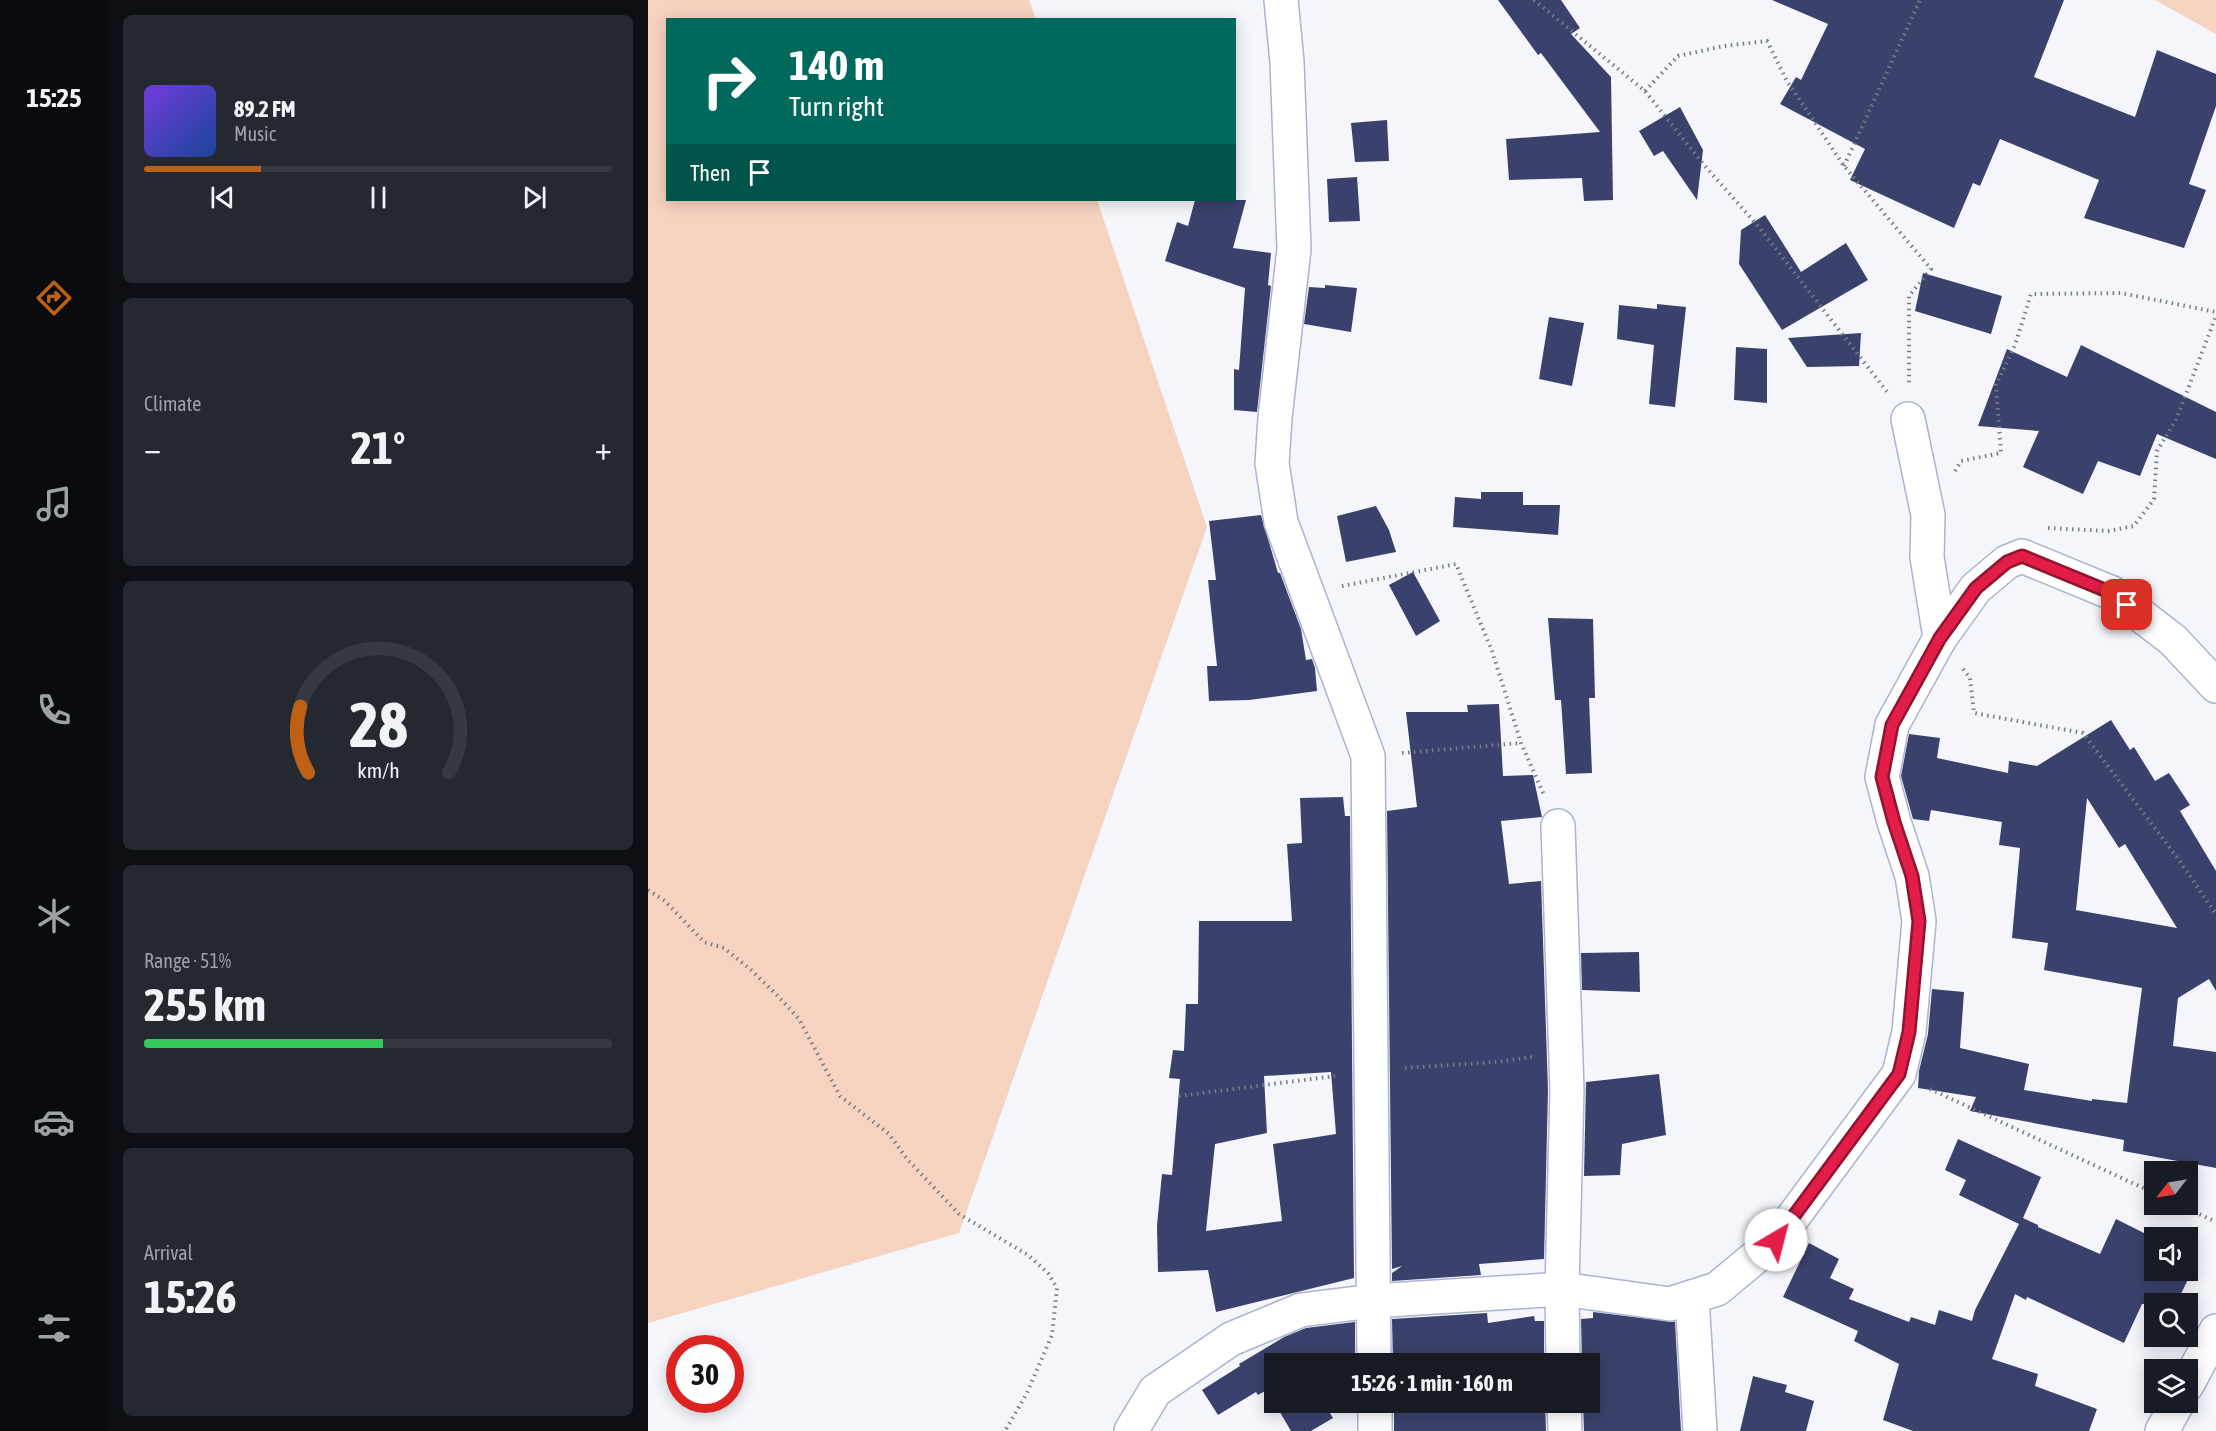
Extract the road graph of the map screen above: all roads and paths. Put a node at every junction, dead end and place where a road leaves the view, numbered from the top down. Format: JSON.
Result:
{"nodes":[{"id":1,"x":1281,"y":0,"type":"edge"},
{"id":2,"x":1534,"y":0,"type":"edge"},
{"id":3,"x":1920,"y":0,"type":"edge"},
{"id":4,"x":1645,"y":91,"type":"junction"},
{"id":5,"x":1844,"y":166,"type":"junction"},
{"id":6,"x":2216,"y":314,"type":"edge"},
{"id":7,"x":1908,"y":419,"type":"junction"},
{"id":8,"x":2001,"y":453,"type":"dead end"},
{"id":9,"x":2022,"y":556,"type":"junction"},
{"id":10,"x":1318,"y":619,"type":"junction"},
{"id":11,"x":1940,"y":638,"type":"junction"},
{"id":12,"x":2216,"y":686,"type":"edge"},
{"id":13,"x":1521,"y":742,"type":"junction"},
{"id":14,"x":1368,"y":756,"type":"junction"},
{"id":15,"x":1558,"y":826,"type":"joint"},
{"id":16,"x":648,"y":890,"type":"edge"},
{"id":17,"x":2216,"y":914,"type":"edge"},
{"id":18,"x":1899,"y":1074,"type":"junction"},
{"id":19,"x":2144,"y":1188,"type":"edge"},
{"id":20,"x":2198,"y":1213,"type":"edge"},
{"id":21,"x":2216,"y":1222,"type":"edge"},
{"id":22,"x":1562,"y":1289,"type":"junction"},
{"id":23,"x":1692,"y":1297,"type":"junction"},
{"id":24,"x":1373,"y":1301,"type":"junction"},
{"id":25,"x":2216,"y":1331,"type":"edge"},
{"id":26,"x":1374,"y":1353,"type":"edge"},
{"id":27,"x":1563,"y":1353,"type":"edge"},
{"id":28,"x":2198,"y":1365,"type":"edge"},
{"id":29,"x":1375,"y":1413,"type":"edge"},
{"id":30,"x":1564,"y":1413,"type":"edge"},
{"id":31,"x":2172,"y":1413,"type":"edge"},
{"id":32,"x":1005,"y":1431,"type":"edge"},
{"id":33,"x":1131,"y":1431,"type":"edge"},
{"id":34,"x":1375,"y":1431,"type":"edge"},
{"id":35,"x":1565,"y":1431,"type":"edge"},
{"id":36,"x":1700,"y":1431,"type":"edge"},
{"id":37,"x":2162,"y":1431,"type":"edge"}],
"edges":[{"from":1,"to":10,"type":"street"},
{"from":2,"to":4,"type":"path"},
{"from":3,"to":5,"type":"path"},
{"from":4,"to":5,"type":"path"},
{"from":4,"to":7,"type":"path"},
{"from":5,"to":7,"type":"path"},
{"from":6,"to":8,"type":"path"},
{"from":6,"to":9,"type":"path"},
{"from":7,"to":11,"type":"street"},
{"from":9,"to":11,"type":"street"},
{"from":9,"to":12,"type":"street"},
{"from":10,"to":13,"type":"path"},
{"from":10,"to":14,"type":"street"},
{"from":11,"to":17,"type":"path"},
{"from":11,"to":18,"type":"street"},
{"from":13,"to":14,"type":"path"},
{"from":13,"to":15,"type":"path"},
{"from":14,"to":24,"type":"street"},
{"from":15,"to":22,"type":"street"},
{"from":16,"to":32,"type":"path"},
{"from":18,"to":19,"type":"path"},
{"from":18,"to":23,"type":"street"},
{"from":20,"to":21,"type":"path"},
{"from":22,"to":23,"type":"street"},
{"from":22,"to":24,"type":"street"},
{"from":22,"to":27,"type":"street"},
{"from":23,"to":36,"type":"street"},
{"from":24,"to":26,"type":"street"},
{"from":24,"to":33,"type":"street"},
{"from":25,"to":28,"type":"street"},
{"from":29,"to":34,"type":"street"},
{"from":30,"to":35,"type":"street"},
{"from":31,"to":37,"type":"street"}]}
